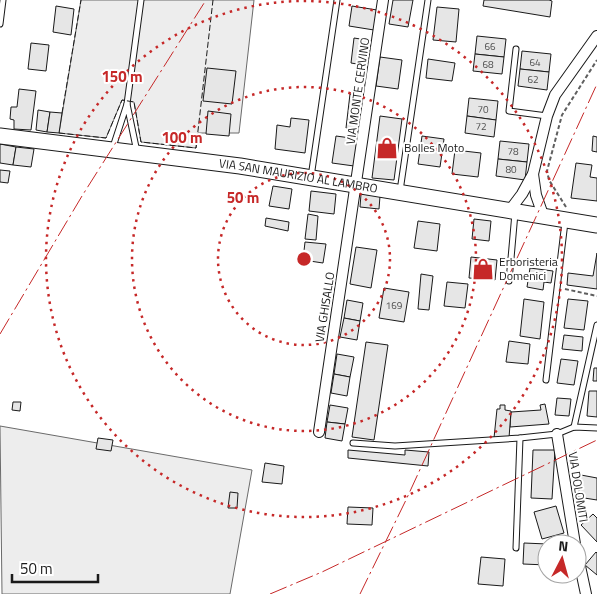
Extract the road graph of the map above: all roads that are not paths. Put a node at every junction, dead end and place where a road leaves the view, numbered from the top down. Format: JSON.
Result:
{"nodes":[{"id":1,"x":3,"y":0,"type":"edge"},
{"id":2,"x":141,"y":0,"type":"edge"},
{"id":3,"x":337,"y":0,"type":"edge"},
{"id":4,"x":383,"y":0,"type":"edge"},
{"id":5,"x":428,"y":0,"type":"edge"},
{"id":6,"x":0,"y":24,"type":"edge"},
{"id":7,"x":597,"y":36,"type":"edge"},
{"id":8,"x":516,"y":49,"type":"dead end"},
{"id":9,"x":127,"y":104,"type":"junction"},
{"id":10,"x":547,"y":116,"type":"junction"},
{"id":11,"x":0,"y":136,"type":"edge"},
{"id":12,"x":112,"y":150,"type":"junction"},
{"id":13,"x":137,"y":153,"type":"junction"},
{"id":14,"x":533,"y":174,"type":"junction"},
{"id":15,"x":311,"y":178,"type":"junction"},
{"id":16,"x":357,"y":185,"type":"junction"},
{"id":17,"x":400,"y":192,"type":"junction"},
{"id":18,"x":513,"y":210,"type":"junction"},
{"id":19,"x":544,"y":215,"type":"junction"},
{"id":20,"x":569,"y":220,"type":"junction"},
{"id":21,"x":597,"y":225,"type":"edge"},
{"id":22,"x":509,"y":281,"type":"dead end"},
{"id":23,"x":597,"y":326,"type":"edge"},
{"id":24,"x":546,"y":380,"type":"dead end"},
{"id":25,"x":574,"y":427,"type":"junction"},
{"id":26,"x":597,"y":428,"type":"edge"},
{"id":27,"x":319,"y":432,"type":"dead end"},
{"id":28,"x":557,"y":434,"type":"junction"},
{"id":29,"x":520,"y":438,"type":"junction"},
{"id":30,"x":352,"y":444,"type":"dead end"},
{"id":31,"x":573,"y":534,"type":"edge"},
{"id":32,"x":516,"y":548,"type":"dead end"}],
"edges":[{"from":1,"to":6,"type":"lane"},
{"from":2,"to":9,"type":"lane"},
{"from":3,"to":15,"type":"lane"},
{"from":4,"to":16,"type":"street","name":"VIA MONTE CERVINO"},
{"from":5,"to":17,"type":"lane"},
{"from":7,"to":10,"type":"street"},
{"from":8,"to":10,"type":"lane"},
{"from":9,"to":12,"type":"lane"},
{"from":9,"to":13,"type":"lane"},
{"from":10,"to":14,"type":"street"},
{"from":11,"to":12,"type":"main road","name":"VIA SAN MAURIZIO AL LAMBRO"},
{"from":12,"to":13,"type":"main road","name":"VIA SAN MAURIZIO AL LAMBRO"},
{"from":13,"to":15,"type":"main road","name":"VIA SAN MAURIZIO AL LAMBRO"},
{"from":14,"to":18,"type":"street"},
{"from":14,"to":19,"type":"street"},
{"from":15,"to":16,"type":"main road","name":"VIA SAN MAURIZIO AL LAMBRO"},
{"from":16,"to":17,"type":"main road","name":"VIA SAN MAURIZIO AL LAMBRO"},
{"from":16,"to":27,"type":"street","name":"VIA GHISALLO"},
{"from":17,"to":18,"type":"main road","name":"VIA SAN MAURIZIO AL LAMBRO"},
{"from":18,"to":19,"type":"main road","name":"VIA SAN MAURIZIO AL LAMBRO"},
{"from":18,"to":22,"type":"lane"},
{"from":19,"to":20,"type":"main road","name":"VIA SAN MAURIZIO AL LAMBRO"},
{"from":20,"to":21,"type":"main road","name":"VIA SAN MAURIZIO AL LAMBRO"},
{"from":20,"to":24,"type":"lane"},
{"from":23,"to":25,"type":"lane"},
{"from":25,"to":26,"type":"lane"},
{"from":25,"to":28,"type":"lane"},
{"from":28,"to":29,"type":"lane"},
{"from":28,"to":31,"type":"street","name":"VIA DOLOMITI"},
{"from":29,"to":30,"type":"lane"},
{"from":29,"to":32,"type":"lane"}]}
